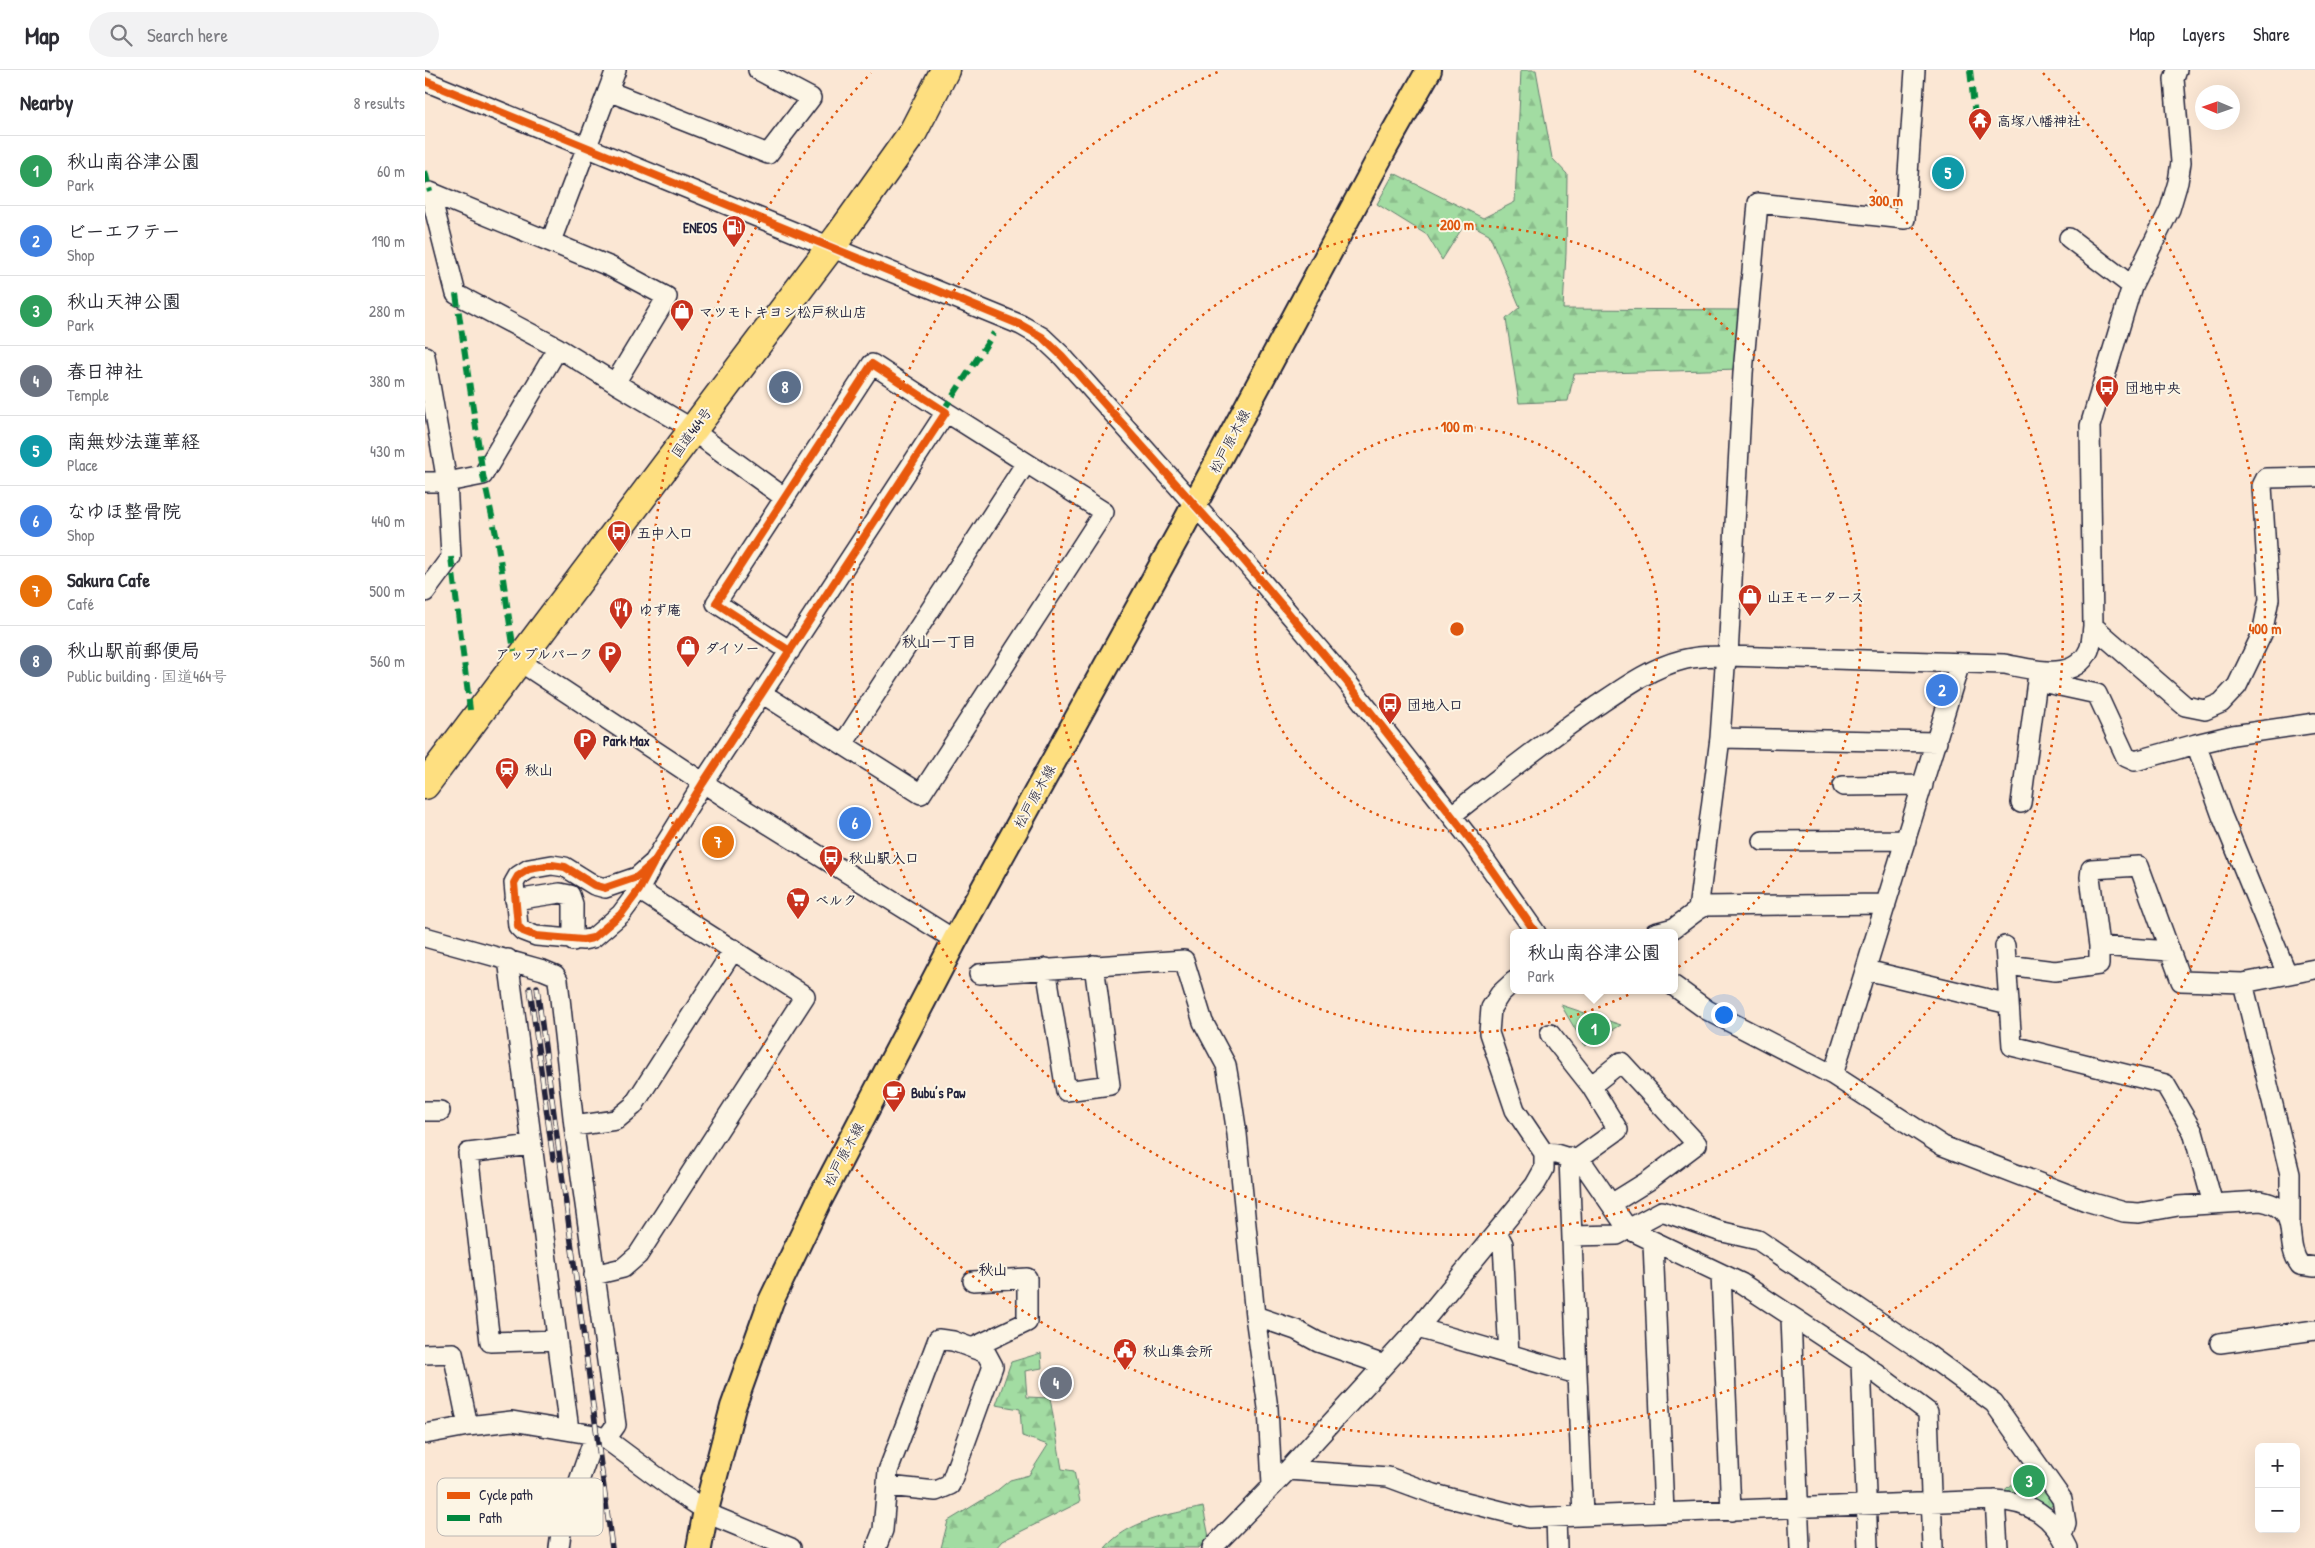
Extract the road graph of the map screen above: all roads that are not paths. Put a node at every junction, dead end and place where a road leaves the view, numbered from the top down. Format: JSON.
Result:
{"nodes":[{"id":1,"x":616,"y":70,"type":"edge"},
{"id":2,"x":758,"y":70,"type":"edge"},
{"id":3,"x":945,"y":70,"type":"edge"},
{"id":4,"x":1429,"y":70,"type":"edge"},
{"id":5,"x":1915,"y":70,"type":"edge"},
{"id":6,"x":2177,"y":70,"type":"edge"},
{"id":7,"x":425,"y":81,"type":"edge"},
{"id":8,"x":608,"y":91,"type":"junction"},
{"id":9,"x":587,"y":147,"type":"junction"},
{"id":10,"x":2069,"y":238,"type":"dead end"},
{"id":11,"x":551,"y":241,"type":"junction"},
{"id":12,"x":831,"y":247,"type":"junction"},
{"id":13,"x":2132,"y":286,"type":"junction"},
{"id":14,"x":558,"y":348,"type":"junction"},
{"id":15,"x":425,"y":356,"type":"edge"},
{"id":16,"x":615,"y":383,"type":"junction"},
{"id":17,"x":946,"y":412,"type":"junction"},
{"id":18,"x":692,"y":430,"type":"junction"},
{"id":19,"x":1026,"y":463,"type":"junction"},
{"id":20,"x":2315,"y":477,"type":"edge"},
{"id":21,"x":425,"y":482,"type":"edge"},
{"id":22,"x":447,"y":482,"type":"junction"},
{"id":23,"x":785,"y":498,"type":"junction"},
{"id":24,"x":1195,"y":505,"type":"junction"},
{"id":25,"x":425,"y":592,"type":"edge"},
{"id":26,"x":2093,"y":626,"type":"junction"},
{"id":27,"x":790,"y":651,"type":"junction"},
{"id":28,"x":1728,"y":656,"type":"junction"},
{"id":29,"x":519,"y":660,"type":"junction"},
{"id":30,"x":1960,"y":663,"type":"junction"},
{"id":31,"x":2038,"y":676,"type":"junction"},
{"id":32,"x":763,"y":694,"type":"junction"},
{"id":33,"x":2315,"y":723,"type":"edge"},
{"id":34,"x":1721,"y":738,"type":"junction"},
{"id":35,"x":1937,"y":742,"type":"junction"},
{"id":36,"x":843,"y":744,"type":"junction"},
{"id":37,"x":2196,"y":744,"type":"junction"},
{"id":38,"x":703,"y":782,"type":"junction"},
{"id":39,"x":425,"y":785,"type":"edge"},
{"id":40,"x":1923,"y":785,"type":"junction"},
{"id":41,"x":1843,"y":786,"type":"dead end"},
{"id":42,"x":2021,"y":803,"type":"dead end"},
{"id":43,"x":1452,"y":815,"type":"junction"},
{"id":44,"x":1906,"y":840,"type":"junction"},
{"id":45,"x":1763,"y":841,"type":"dead end"},
{"id":46,"x":654,"y":862,"type":"junction"},
{"id":47,"x":599,"y":888,"type":"junction"},
{"id":48,"x":639,"y":890,"type":"junction"},
{"id":49,"x":515,"y":900,"type":"junction"},
{"id":50,"x":1886,"y":904,"type":"junction"},
{"id":51,"x":1698,"y":910,"type":"junction"},
{"id":52,"x":606,"y":927,"type":"junction"},
{"id":53,"x":1533,"y":929,"type":"edge"},
{"id":54,"x":1670,"y":929,"type":"edge"},
{"id":55,"x":425,"y":937,"type":"edge"},
{"id":56,"x":955,"y":940,"type":"junction"},
{"id":57,"x":573,"y":941,"type":"junction"},
{"id":58,"x":2005,"y":946,"type":"dead end"},
{"id":59,"x":2099,"y":946,"type":"junction"},
{"id":60,"x":733,"y":949,"type":"junction"},
{"id":61,"x":2170,"y":951,"type":"junction"},
{"id":62,"x":508,"y":959,"type":"junction"},
{"id":63,"x":1094,"y":965,"type":"junction"},
{"id":64,"x":2007,"y":965,"type":"junction"},
{"id":65,"x":1046,"y":968,"type":"junction"},
{"id":66,"x":2315,"y":969,"type":"edge"},
{"id":67,"x":1866,"y":970,"type":"junction"},
{"id":68,"x":979,"y":974,"type":"dead end"},
{"id":69,"x":2287,"y":974,"type":"junction"},
{"id":70,"x":2243,"y":983,"type":"junction"},
{"id":71,"x":1510,"y":985,"type":"edge"},
{"id":72,"x":1678,"y":989,"type":"edge"},
{"id":73,"x":2009,"y":1004,"type":"junction"},
{"id":74,"x":1549,"y":1034,"type":"dead end"},
{"id":75,"x":1833,"y":1075,"type":"junction"},
{"id":76,"x":1591,"y":1086,"type":"junction"},
{"id":77,"x":574,"y":1126,"type":"junction"},
{"id":78,"x":532,"y":1145,"type":"junction"},
{"id":79,"x":1544,"y":1153,"type":"junction"},
{"id":80,"x":1573,"y":1159,"type":"junction"},
{"id":81,"x":1611,"y":1204,"type":"junction"},
{"id":82,"x":2213,"y":1204,"type":"junction"},
{"id":83,"x":2290,"y":1221,"type":"junction"},
{"id":84,"x":1628,"y":1229,"type":"junction"},
{"id":85,"x":1497,"y":1232,"type":"junction"},
{"id":86,"x":1572,"y":1236,"type":"junction"},
{"id":87,"x":1653,"y":1242,"type":"junction"},
{"id":88,"x":2315,"y":1267,"type":"edge"},
{"id":89,"x":1721,"y":1274,"type":"junction"},
{"id":90,"x":594,"y":1275,"type":"junction"},
{"id":91,"x":973,"y":1281,"type":"dead end"},
{"id":92,"x":1255,"y":1316,"type":"junction"},
{"id":93,"x":1791,"y":1317,"type":"junction"},
{"id":94,"x":1418,"y":1328,"type":"junction"},
{"id":95,"x":2315,"y":1330,"type":"edge"},
{"id":96,"x":557,"y":1340,"type":"junction"},
{"id":97,"x":2220,"y":1343,"type":"dead end"},
{"id":98,"x":972,"y":1348,"type":"junction"},
{"id":99,"x":425,"y":1354,"type":"edge"},
{"id":100,"x":1509,"y":1356,"type":"junction"},
{"id":101,"x":1861,"y":1362,"type":"junction"},
{"id":102,"x":1384,"y":1365,"type":"junction"},
{"id":103,"x":1577,"y":1374,"type":"junction"},
{"id":104,"x":468,"y":1426,"type":"junction"},
{"id":105,"x":569,"y":1430,"type":"junction"},
{"id":106,"x":425,"y":1434,"type":"edge"},
{"id":107,"x":601,"y":1437,"type":"junction"},
{"id":108,"x":1288,"y":1470,"type":"junction"},
{"id":109,"x":584,"y":1478,"type":"edge"},
{"id":110,"x":1272,"y":1485,"type":"junction"},
{"id":111,"x":888,"y":1486,"type":"junction"},
{"id":112,"x":1995,"y":1500,"type":"junction"},
{"id":113,"x":1932,"y":1502,"type":"junction"},
{"id":114,"x":1866,"y":1505,"type":"junction"},
{"id":115,"x":1799,"y":1508,"type":"junction"},
{"id":116,"x":706,"y":1510,"type":"junction"},
{"id":117,"x":1731,"y":1511,"type":"junction"},
{"id":118,"x":1665,"y":1513,"type":"junction"},
{"id":119,"x":1583,"y":1516,"type":"junction"},
{"id":120,"x":1556,"y":1517,"type":"junction"},
{"id":121,"x":2065,"y":1542,"type":"edge"},
{"id":122,"x":699,"y":1548,"type":"edge"},
{"id":123,"x":791,"y":1548,"type":"edge"},
{"id":124,"x":876,"y":1548,"type":"edge"},
{"id":125,"x":1212,"y":1548,"type":"edge"},
{"id":126,"x":1557,"y":1548,"type":"edge"},
{"id":127,"x":1800,"y":1548,"type":"edge"},
{"id":128,"x":1868,"y":1548,"type":"edge"},
{"id":129,"x":1933,"y":1548,"type":"edge"},
{"id":130,"x":1997,"y":1548,"type":"edge"}],
"edges":[{"from":1,"to":8,"type":"street"},
{"from":2,"to":8,"type":"street"},
{"from":3,"to":12,"type":"highway","name":"国道464号"},
{"from":4,"to":24,"type":"main road","name":"松戸原木線"},
{"from":5,"to":28,"type":"street"},
{"from":6,"to":13,"type":"street"},
{"from":7,"to":9,"type":"street"},
{"from":8,"to":9,"type":"street"},
{"from":9,"to":11,"type":"street"},
{"from":9,"to":12,"type":"street"},
{"from":10,"to":13,"type":"street"},
{"from":11,"to":14,"type":"street"},
{"from":11,"to":16,"type":"street"},
{"from":12,"to":18,"type":"highway","name":"国道464号"},
{"from":12,"to":24,"type":"street"},
{"from":13,"to":26,"type":"street"},
{"from":14,"to":16,"type":"street"},
{"from":14,"to":22,"type":"street"},
{"from":15,"to":22,"type":"street"},
{"from":16,"to":18,"type":"street"},
{"from":17,"to":19,"type":"street"},
{"from":17,"to":23,"type":"street"},
{"from":17,"to":27,"type":"street"},
{"from":18,"to":23,"type":"street"},
{"from":18,"to":29,"type":"highway","name":"国道464号"},
{"from":19,"to":36,"type":"street"},
{"from":19,"to":36,"type":"street"},
{"from":20,"to":26,"type":"street"},
{"from":21,"to":22,"type":"street"},
{"from":22,"to":25,"type":"street"},
{"from":23,"to":27,"type":"street"},
{"from":24,"to":43,"type":"street"},
{"from":24,"to":56,"type":"main road","name":"松戸原木線"},
{"from":26,"to":31,"type":"street"},
{"from":27,"to":32,"type":"street"},
{"from":28,"to":30,"type":"street"},
{"from":28,"to":34,"type":"street"},
{"from":28,"to":43,"type":"street"},
{"from":29,"to":38,"type":"street"},
{"from":29,"to":39,"type":"highway","name":"国道464号"},
{"from":30,"to":31,"type":"street"},
{"from":30,"to":35,"type":"street"},
{"from":31,"to":37,"type":"street"},
{"from":31,"to":42,"type":"street"},
{"from":32,"to":36,"type":"street"},
{"from":32,"to":38,"type":"street"},
{"from":33,"to":37,"type":"street"},
{"from":34,"to":35,"type":"street"},
{"from":34,"to":51,"type":"street"},
{"from":35,"to":40,"type":"street"},
{"from":37,"to":69,"type":"street"},
{"from":38,"to":46,"type":"street"},
{"from":38,"to":56,"type":"street"},
{"from":40,"to":41,"type":"street"},
{"from":40,"to":44,"type":"street"},
{"from":43,"to":53,"type":"street"},
{"from":44,"to":45,"type":"street"},
{"from":44,"to":50,"type":"street"},
{"from":46,"to":47,"type":"street"},
{"from":46,"to":48,"type":"street"},
{"from":47,"to":49,"type":"street"},
{"from":47,"to":52,"type":"street"},
{"from":48,"to":52,"type":"street"},
{"from":48,"to":60,"type":"street"},
{"from":49,"to":57,"type":"street"},
{"from":49,"to":57,"type":"street"},
{"from":50,"to":51,"type":"street"},
{"from":50,"to":67,"type":"street"},
{"from":51,"to":54,"type":"street"},
{"from":52,"to":57,"type":"street"},
{"from":55,"to":62,"type":"street"},
{"from":56,"to":116,"type":"main road","name":"松戸原木線"},
{"from":58,"to":64,"type":"street"},
{"from":59,"to":61,"type":"street"},
{"from":59,"to":61,"type":"street"},
{"from":59,"to":64,"type":"street"},
{"from":60,"to":77,"type":"street"},
{"from":60,"to":90,"type":"street"},
{"from":61,"to":70,"type":"street"},
{"from":62,"to":77,"type":"street"},
{"from":62,"to":78,"type":"street"},
{"from":63,"to":65,"type":"street"},
{"from":63,"to":65,"type":"street"},
{"from":63,"to":92,"type":"street"},
{"from":64,"to":73,"type":"street"},
{"from":65,"to":68,"type":"street"},
{"from":66,"to":69,"type":"street"},
{"from":67,"to":73,"type":"street"},
{"from":67,"to":75,"type":"street"},
{"from":69,"to":70,"type":"street"},
{"from":70,"to":83,"type":"street"},
{"from":71,"to":79,"type":"street"},
{"from":72,"to":75,"type":"street"},
{"from":73,"to":82,"type":"street"},
{"from":74,"to":76,"type":"street"},
{"from":75,"to":82,"type":"street"},
{"from":76,"to":80,"type":"street"},
{"from":76,"to":81,"type":"street"},
{"from":77,"to":90,"type":"street"},
{"from":78,"to":96,"type":"street"},
{"from":78,"to":96,"type":"street"},
{"from":79,"to":80,"type":"street"},
{"from":79,"to":85,"type":"street"},
{"from":80,"to":81,"type":"street"},
{"from":80,"to":86,"type":"street"},
{"from":81,"to":84,"type":"street"},
{"from":82,"to":83,"type":"street"},
{"from":83,"to":88,"type":"street"},
{"from":84,"to":86,"type":"street"},
{"from":84,"to":87,"type":"street"},
{"from":84,"to":121,"type":"street"},
{"from":85,"to":94,"type":"street"},
{"from":85,"to":100,"type":"street"},
{"from":86,"to":103,"type":"street"},
{"from":87,"to":89,"type":"street"},
{"from":87,"to":118,"type":"street"},
{"from":89,"to":93,"type":"street"},
{"from":89,"to":117,"type":"street"},
{"from":90,"to":107,"type":"street"},
{"from":91,"to":98,"type":"street"},
{"from":92,"to":102,"type":"street"},
{"from":92,"to":110,"type":"street"},
{"from":93,"to":101,"type":"street"},
{"from":93,"to":115,"type":"street"},
{"from":94,"to":100,"type":"street"},
{"from":94,"to":102,"type":"street"},
{"from":95,"to":97,"type":"street"},
{"from":96,"to":105,"type":"street"},
{"from":98,"to":111,"type":"street"},
{"from":98,"to":111,"type":"street"},
{"from":99,"to":104,"type":"street"},
{"from":100,"to":103,"type":"street"},
{"from":101,"to":113,"type":"street"},
{"from":101,"to":114,"type":"street"},
{"from":102,"to":108,"type":"street"},
{"from":103,"to":119,"type":"street"},
{"from":104,"to":105,"type":"street"},
{"from":104,"to":106,"type":"street"},
{"from":105,"to":107,"type":"street"},
{"from":107,"to":109,"type":"street"},
{"from":107,"to":116,"type":"street"},
{"from":108,"to":110,"type":"street"},
{"from":108,"to":120,"type":"street"},
{"from":110,"to":125,"type":"street"},
{"from":111,"to":124,"type":"street"},
{"from":112,"to":113,"type":"street"},
{"from":112,"to":121,"type":"street"},
{"from":112,"to":130,"type":"street"},
{"from":113,"to":114,"type":"street"},
{"from":113,"to":129,"type":"street"},
{"from":114,"to":115,"type":"street"},
{"from":114,"to":128,"type":"street"},
{"from":115,"to":117,"type":"street"},
{"from":115,"to":127,"type":"street"},
{"from":116,"to":122,"type":"main road","name":"松戸原木線"},
{"from":116,"to":123,"type":"street"},
{"from":117,"to":118,"type":"street"},
{"from":118,"to":119,"type":"street"},
{"from":119,"to":120,"type":"street"},
{"from":120,"to":126,"type":"street"}]}
